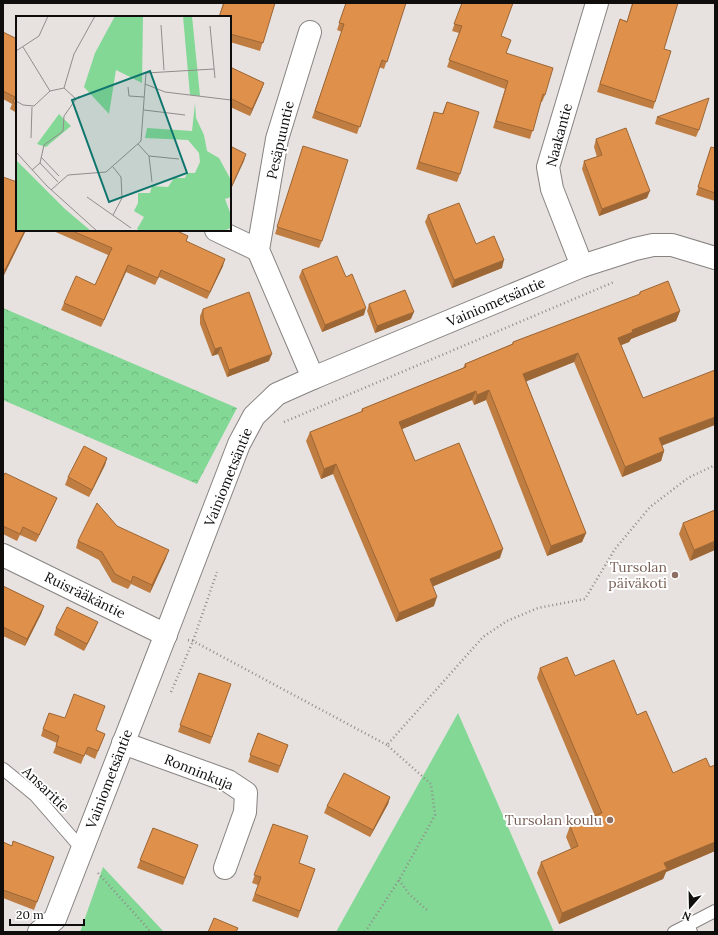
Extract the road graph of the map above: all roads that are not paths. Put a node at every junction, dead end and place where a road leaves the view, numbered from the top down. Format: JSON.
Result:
{"nodes":[{"id":1,"x":597,"y":3,"type":"edge"},
{"id":2,"x":310,"y":32,"type":"dead end"},
{"id":3,"x":218,"y":231,"type":"edge"},
{"id":4,"x":258,"y":250,"type":"junction"},
{"id":5,"x":715,"y":258,"type":"edge"},
{"id":6,"x":582,"y":266,"type":"junction"},
{"id":7,"x":313,"y":378,"type":"junction"},
{"id":8,"x":3,"y":555,"type":"edge"},
{"id":9,"x":166,"y":635,"type":"junction"},
{"id":10,"x":123,"y":743,"type":"junction"},
{"id":11,"x":3,"y":769,"type":"edge"},
{"id":12,"x":82,"y":849,"type":"junction"},
{"id":13,"x":225,"y":868,"type":"dead end"},
{"id":14,"x":715,"y":911,"type":"edge"},
{"id":15,"x":690,"y":929,"type":"edge"},
{"id":16,"x":39,"y":932,"type":"edge"},
{"id":17,"x":674,"y":932,"type":"edge"}],
"edges":[{"from":1,"to":6,"type":"street","name":"Naakantie"},
{"from":2,"to":4,"type":"street","name":"Pesäpuuntie"},
{"from":3,"to":4,"type":"street"},
{"from":4,"to":7,"type":"street"},
{"from":5,"to":6,"type":"street","name":"Vainiometsäntie"},
{"from":6,"to":7,"type":"street","name":"Vainiometsäntie"},
{"from":7,"to":9,"type":"street","name":"Vainiometsäntie"},
{"from":8,"to":9,"type":"street","name":"Ruisrääkäntie"},
{"from":9,"to":10,"type":"street","name":"Vainiometsäntie"},
{"from":10,"to":12,"type":"street","name":"Vainiometsäntie"},
{"from":10,"to":13,"type":"street","name":"Ronninkuja"},
{"from":11,"to":12,"type":"lane","name":"Ansaritie"},
{"from":12,"to":16,"type":"street","name":"Vainiometsäntie"},
{"from":14,"to":15,"type":"lane"},
{"from":15,"to":17,"type":"lane"}]}
